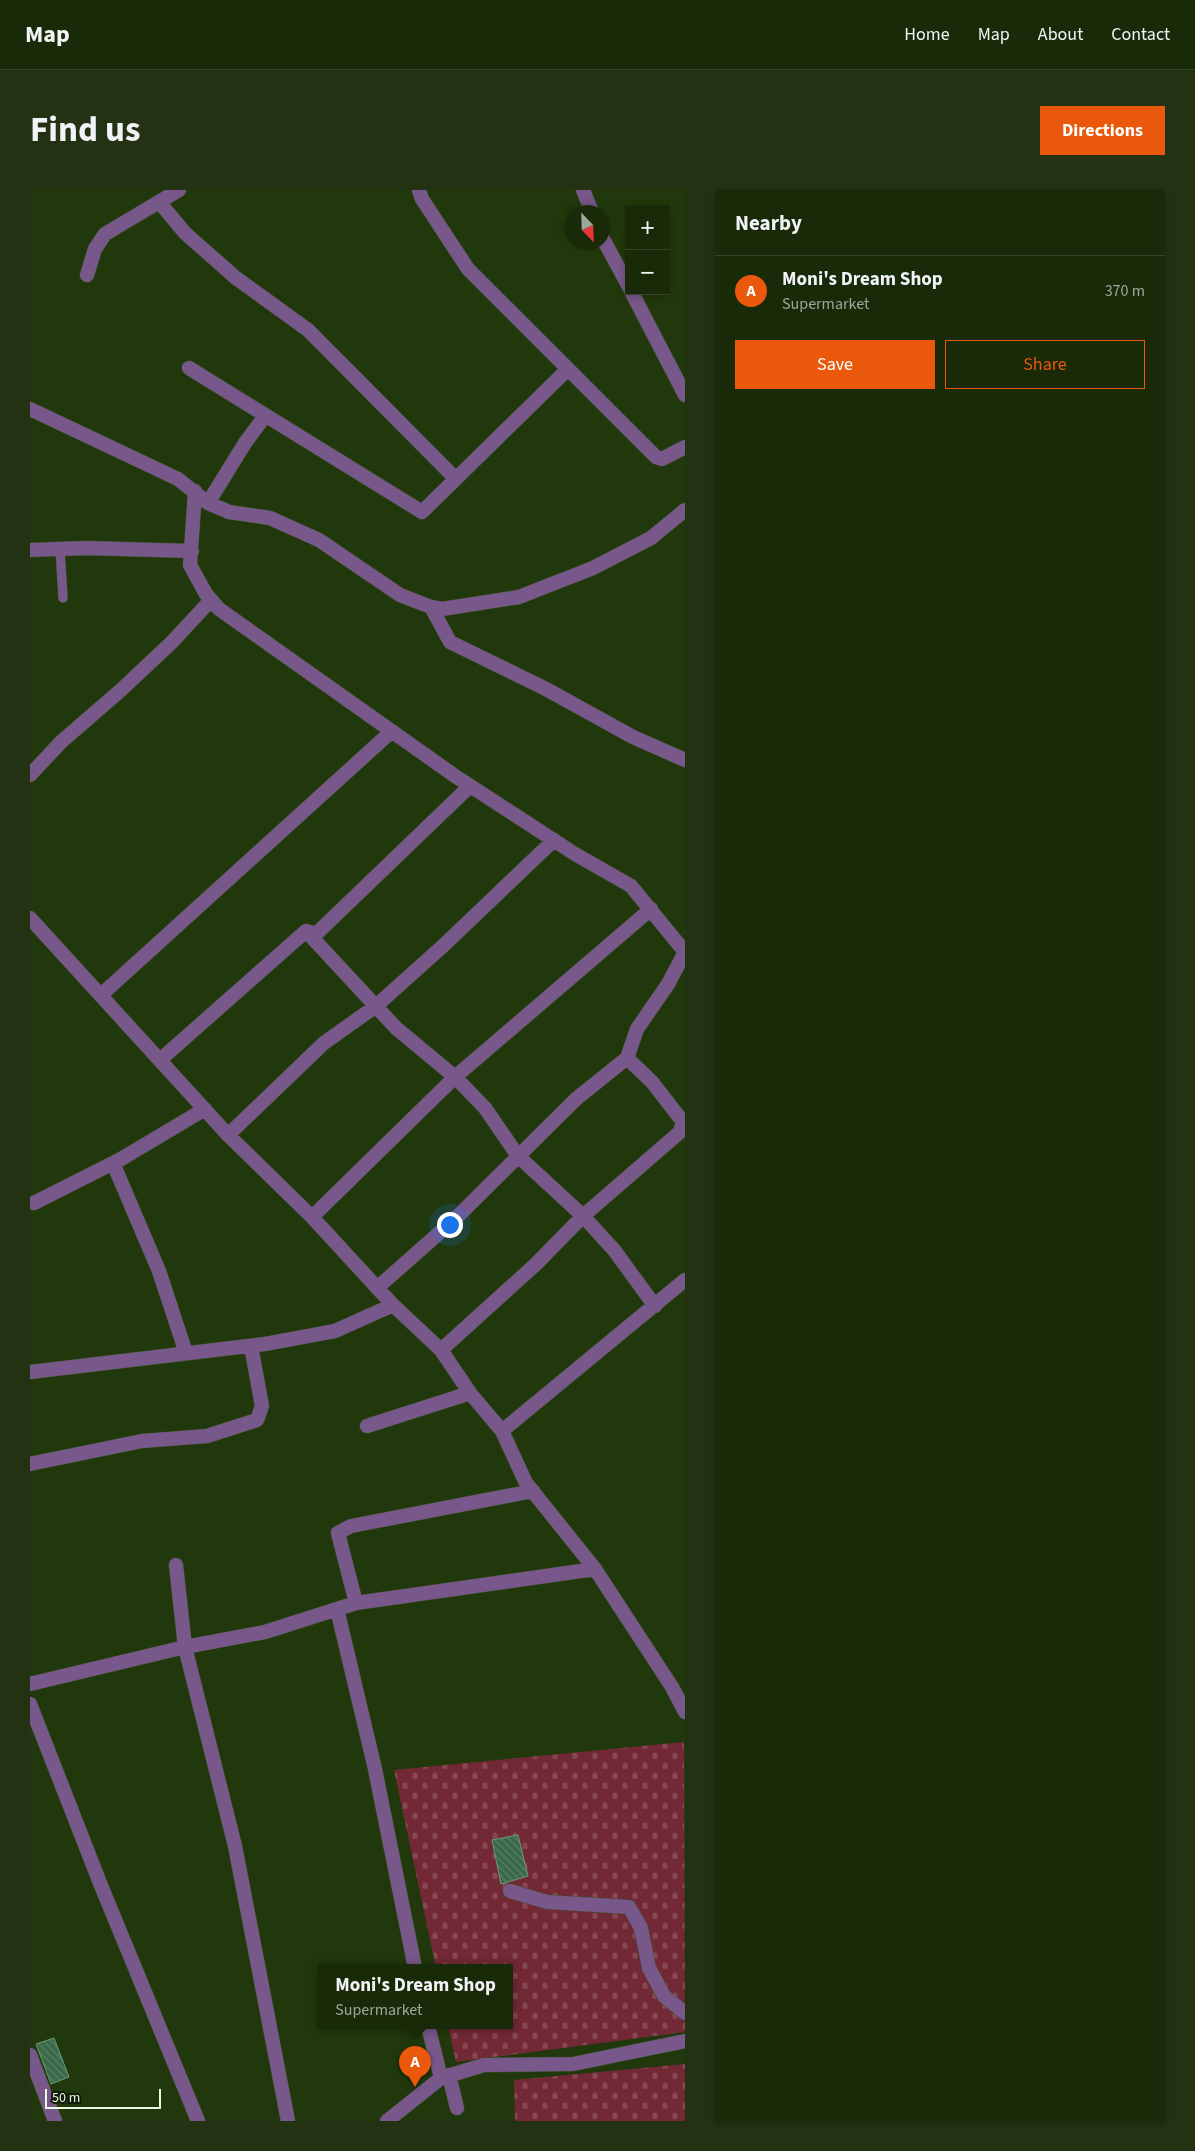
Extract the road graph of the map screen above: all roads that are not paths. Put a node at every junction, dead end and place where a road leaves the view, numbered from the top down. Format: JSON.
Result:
{"nodes":[{"id":1,"x":179,"y":190,"type":"edge"},
{"id":2,"x":419,"y":190,"type":"edge"},
{"id":3,"x":583,"y":190,"type":"edge"},
{"id":4,"x":160,"y":203,"type":"junction"},
{"id":5,"x":589,"y":205,"type":"edge"},
{"id":6,"x":609,"y":250,"type":"edge"},
{"id":7,"x":87,"y":275,"type":"dead end"},
{"id":8,"x":625,"y":280,"type":"edge"},
{"id":9,"x":633,"y":295,"type":"edge"},
{"id":10,"x":189,"y":368,"type":"dead end"},
{"id":11,"x":567,"y":370,"type":"junction"},
{"id":12,"x":685,"y":395,"type":"edge"},
{"id":13,"x":30,"y":409,"type":"edge"},
{"id":14,"x":265,"y":416,"type":"junction"},
{"id":15,"x":685,"y":447,"type":"edge"},
{"id":16,"x":456,"y":479,"type":"junction"},
{"id":17,"x":195,"y":491,"type":"junction"},
{"id":18,"x":208,"y":503,"type":"junction"},
{"id":19,"x":685,"y":510,"type":"edge"},
{"id":20,"x":60,"y":549,"type":"junction"},
{"id":21,"x":30,"y":550,"type":"edge"},
{"id":22,"x":192,"y":551,"type":"junction"},
{"id":23,"x":63,"y":598,"type":"dead end"},
{"id":24,"x":211,"y":600,"type":"junction"},
{"id":25,"x":431,"y":607,"type":"junction"},
{"id":26,"x":392,"y":731,"type":"junction"},
{"id":27,"x":685,"y":760,"type":"edge"},
{"id":28,"x":30,"y":775,"type":"edge"},
{"id":29,"x":470,"y":786,"type":"junction"},
{"id":30,"x":554,"y":840,"type":"junction"},
{"id":31,"x":651,"y":909,"type":"junction"},
{"id":32,"x":30,"y":918,"type":"edge"},
{"id":33,"x":306,"y":931,"type":"junction"},
{"id":34,"x":685,"y":952,"type":"edge"},
{"id":35,"x":101,"y":995,"type":"junction"},
{"id":36,"x":376,"y":1006,"type":"junction"},
{"id":37,"x":626,"y":1058,"type":"junction"},
{"id":38,"x":160,"y":1060,"type":"junction"},
{"id":39,"x":455,"y":1077,"type":"junction"},
{"id":40,"x":205,"y":1109,"type":"junction"},
{"id":41,"x":228,"y":1134,"type":"junction"},
{"id":42,"x":518,"y":1156,"type":"junction"},
{"id":43,"x":114,"y":1163,"type":"junction"},
{"id":44,"x":34,"y":1202,"type":"dead end"},
{"id":45,"x":583,"y":1216,"type":"junction"},
{"id":46,"x":312,"y":1217,"type":"junction"},
{"id":47,"x":685,"y":1280,"type":"edge"},
{"id":48,"x":377,"y":1288,"type":"junction"},
{"id":49,"x":393,"y":1305,"type":"junction"},
{"id":50,"x":656,"y":1306,"type":"junction"},
{"id":51,"x":251,"y":1346,"type":"junction"},
{"id":52,"x":441,"y":1350,"type":"junction"},
{"id":53,"x":186,"y":1353,"type":"junction"},
{"id":54,"x":30,"y":1372,"type":"edge"},
{"id":55,"x":470,"y":1393,"type":"junction"},
{"id":56,"x":367,"y":1426,"type":"dead end"},
{"id":57,"x":502,"y":1431,"type":"junction"},
{"id":58,"x":30,"y":1464,"type":"edge"},
{"id":59,"x":533,"y":1492,"type":"junction"},
{"id":60,"x":176,"y":1565,"type":"dead end"},
{"id":61,"x":594,"y":1569,"type":"junction"},
{"id":62,"x":356,"y":1603,"type":"junction"},
{"id":63,"x":337,"y":1609,"type":"junction"},
{"id":64,"x":185,"y":1647,"type":"junction"},
{"id":65,"x":30,"y":1684,"type":"edge"},
{"id":66,"x":30,"y":1704,"type":"edge"},
{"id":67,"x":685,"y":1712,"type":"edge"},
{"id":68,"x":510,"y":1891,"type":"dead end"},
{"id":69,"x":414,"y":1964,"type":"edge"},
{"id":70,"x":685,"y":2013,"type":"edge"},
{"id":71,"x":429,"y":2029,"type":"edge"},
{"id":72,"x":685,"y":2041,"type":"edge"},
{"id":73,"x":30,"y":2055,"type":"edge"},
{"id":74,"x":445,"y":2077,"type":"junction"},
{"id":75,"x":457,"y":2108,"type":"dead end"},
{"id":76,"x":55,"y":2121,"type":"edge"},
{"id":77,"x":198,"y":2121,"type":"edge"},
{"id":78,"x":288,"y":2121,"type":"edge"},
{"id":79,"x":387,"y":2121,"type":"edge"}],
"edges":[{"from":1,"to":4,"type":"street"},
{"from":2,"to":11,"type":"street"},
{"from":3,"to":5,"type":"street"},
{"from":4,"to":7,"type":"street"},
{"from":4,"to":16,"type":"street"},
{"from":6,"to":8,"type":"street"},
{"from":9,"to":12,"type":"street"},
{"from":10,"to":14,"type":"street"},
{"from":11,"to":15,"type":"street"},
{"from":11,"to":16,"type":"street"},
{"from":13,"to":17,"type":"street"},
{"from":14,"to":16,"type":"street"},
{"from":14,"to":18,"type":"street"},
{"from":17,"to":18,"type":"street"},
{"from":17,"to":22,"type":"street"},
{"from":18,"to":25,"type":"street"},
{"from":19,"to":25,"type":"street"},
{"from":20,"to":21,"type":"street"},
{"from":20,"to":22,"type":"street"},
{"from":20,"to":23,"type":"lane"},
{"from":22,"to":24,"type":"street"},
{"from":24,"to":26,"type":"street"},
{"from":24,"to":28,"type":"street"},
{"from":25,"to":27,"type":"street"},
{"from":26,"to":29,"type":"street"},
{"from":26,"to":35,"type":"street"},
{"from":29,"to":30,"type":"street"},
{"from":29,"to":33,"type":"street"},
{"from":30,"to":31,"type":"street"},
{"from":30,"to":36,"type":"street"},
{"from":31,"to":34,"type":"street"},
{"from":31,"to":39,"type":"street"},
{"from":32,"to":35,"type":"street"},
{"from":33,"to":36,"type":"street"},
{"from":33,"to":38,"type":"street"},
{"from":34,"to":37,"type":"street"},
{"from":35,"to":38,"type":"street"},
{"from":36,"to":39,"type":"street"},
{"from":36,"to":41,"type":"street"},
{"from":37,"to":42,"type":"street"},
{"from":37,"to":45,"type":"street"},
{"from":38,"to":40,"type":"street"},
{"from":39,"to":42,"type":"street"},
{"from":39,"to":46,"type":"street"},
{"from":40,"to":41,"type":"street"},
{"from":40,"to":43,"type":"street"},
{"from":41,"to":46,"type":"street"},
{"from":42,"to":45,"type":"street"},
{"from":42,"to":48,"type":"street"},
{"from":43,"to":44,"type":"street"},
{"from":43,"to":53,"type":"street"},
{"from":45,"to":50,"type":"street"},
{"from":45,"to":52,"type":"street"},
{"from":46,"to":48,"type":"street"},
{"from":47,"to":50,"type":"street"},
{"from":48,"to":49,"type":"street"},
{"from":49,"to":51,"type":"street"},
{"from":49,"to":52,"type":"street"},
{"from":50,"to":57,"type":"street"},
{"from":51,"to":53,"type":"street"},
{"from":51,"to":58,"type":"street"},
{"from":52,"to":55,"type":"street"},
{"from":53,"to":54,"type":"street"},
{"from":55,"to":56,"type":"street"},
{"from":55,"to":57,"type":"street"},
{"from":57,"to":59,"type":"street"},
{"from":59,"to":61,"type":"street"},
{"from":59,"to":62,"type":"street"},
{"from":60,"to":64,"type":"street"},
{"from":61,"to":62,"type":"street"},
{"from":61,"to":67,"type":"street"},
{"from":62,"to":63,"type":"street"},
{"from":63,"to":64,"type":"street"},
{"from":63,"to":69,"type":"street"},
{"from":64,"to":65,"type":"street"},
{"from":64,"to":78,"type":"street"},
{"from":66,"to":77,"type":"street"},
{"from":68,"to":70,"type":"street"},
{"from":71,"to":74,"type":"street"},
{"from":72,"to":74,"type":"street"},
{"from":73,"to":76,"type":"street"},
{"from":74,"to":75,"type":"street"},
{"from":74,"to":79,"type":"street"}]}
